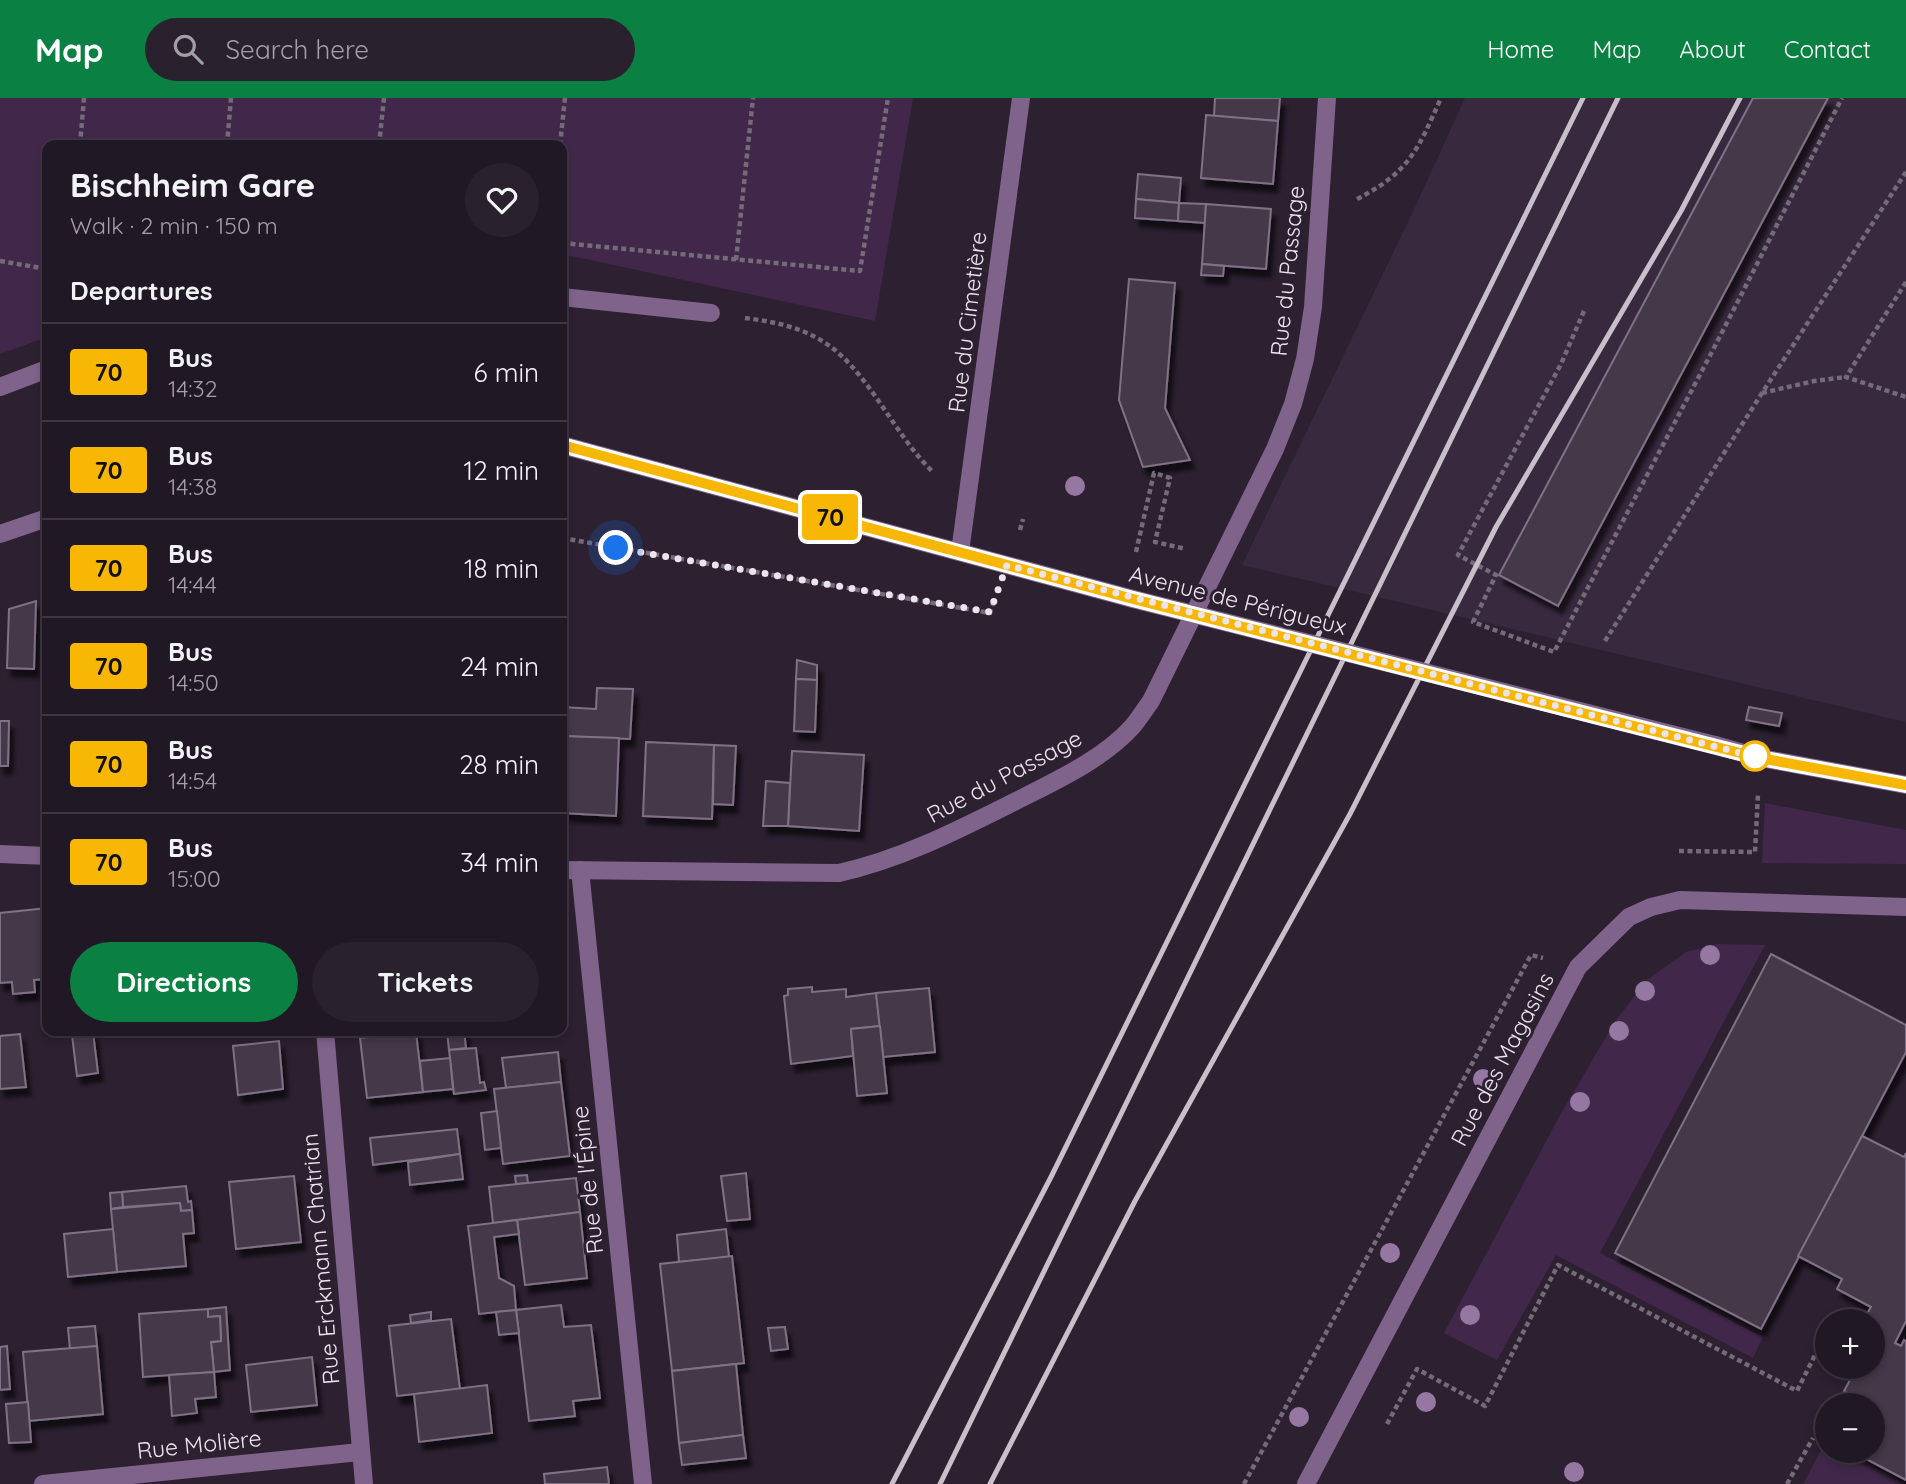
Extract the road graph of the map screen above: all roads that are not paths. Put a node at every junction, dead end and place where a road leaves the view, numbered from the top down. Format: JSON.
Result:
{"nodes":[{"id":1,"x":1021,"y":98,"type":"edge"},
{"id":2,"x":1327,"y":98,"type":"edge"},
{"id":3,"x":567,"y":298,"type":"edge"},
{"id":4,"x":711,"y":313,"type":"road end"},
{"id":5,"x":42,"y":371,"type":"edge"},
{"id":6,"x":0,"y":387,"type":"edge"},
{"id":7,"x":567,"y":446,"type":"edge"},
{"id":8,"x":42,"y":520,"type":"edge"},
{"id":9,"x":0,"y":534,"type":"edge"},
{"id":10,"x":960,"y":552,"type":"junction"},
{"id":11,"x":1906,"y":785,"type":"edge"},
{"id":12,"x":0,"y":854,"type":"edge"},
{"id":13,"x":42,"y":856,"type":"edge"},
{"id":14,"x":571,"y":870,"type":"edge"},
{"id":15,"x":1906,"y":907,"type":"edge"},
{"id":16,"x":326,"y":1036,"type":"edge"},
{"id":17,"x":360,"y":1452,"type":"junction"},
{"id":18,"x":43,"y":1484,"type":"edge"},
{"id":19,"x":364,"y":1484,"type":"edge"},
{"id":20,"x":643,"y":1484,"type":"edge"},
{"id":21,"x":1306,"y":1484,"type":"edge"}],
"edges":[{"from":1,"to":10,"type":"street","name":"Rue du Cimetière"},
{"from":2,"to":14,"type":"street","name":"Rue du Passage"},
{"from":3,"to":4,"type":"street"},
{"from":5,"to":6,"type":"street"},
{"from":7,"to":10,"type":"street","name":"Avenue de Périgueux"},
{"from":8,"to":9,"type":"street"},
{"from":10,"to":11,"type":"street","name":"Avenue de Périgueux","bridge":true},
{"from":12,"to":13,"type":"street"},
{"from":14,"to":20,"type":"street","name":"Rue de l'Épine"},
{"from":15,"to":21,"type":"street","name":"Rue des Magasins"},
{"from":16,"to":17,"type":"street","name":"Rue Erckmann Chatrian"},
{"from":17,"to":18,"type":"street","name":"Rue Molière"},
{"from":17,"to":19,"type":"street","name":"Rue Erckmann Chatrian"}]}
